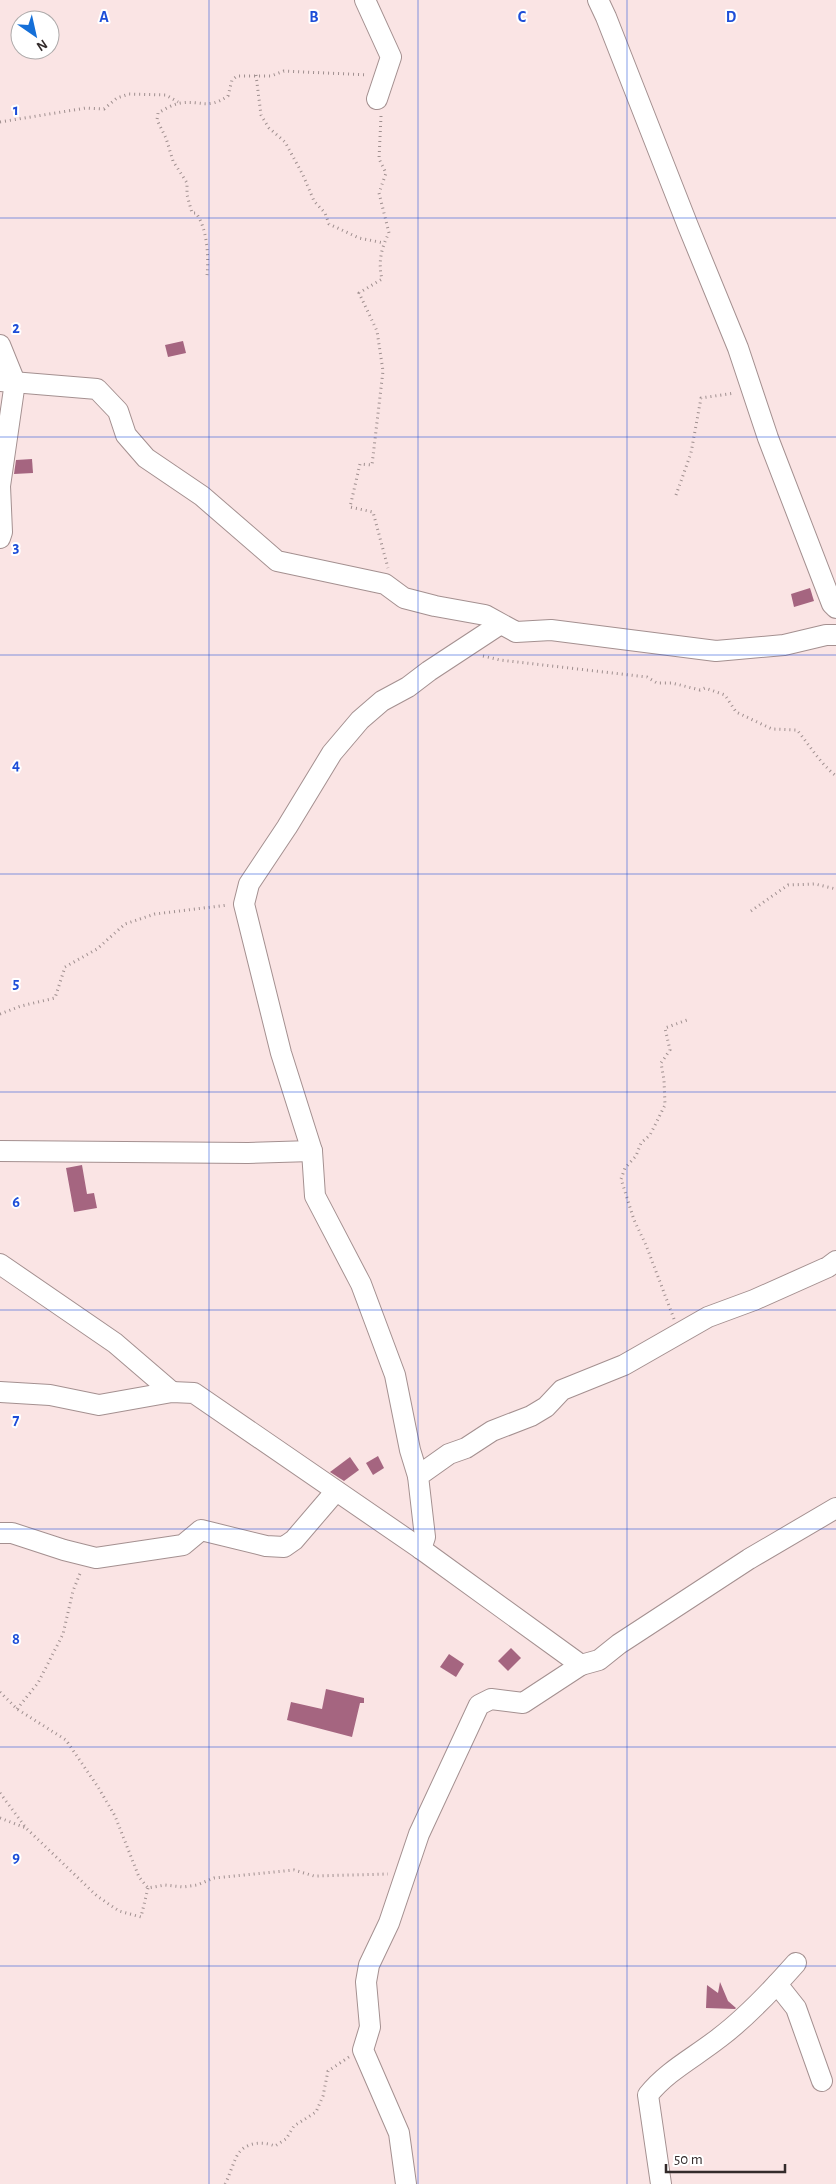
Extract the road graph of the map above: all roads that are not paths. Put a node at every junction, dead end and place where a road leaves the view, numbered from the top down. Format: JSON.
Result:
{"nodes":[{"id":1,"x":364,"y":0,"type":"edge"},
{"id":2,"x":598,"y":0,"type":"edge"},
{"id":3,"x":378,"y":98,"type":"road end"},
{"id":4,"x":0,"y":345,"type":"edge"},
{"id":5,"x":7,"y":382,"type":"edge"},
{"id":6,"x":0,"y":538,"type":"edge"},
{"id":7,"x":836,"y":608,"type":"edge"},
{"id":8,"x":499,"y":624,"type":"junction"},
{"id":9,"x":836,"y":635,"type":"edge"},
{"id":10,"x":0,"y":1151,"type":"edge"},
{"id":11,"x":312,"y":1151,"type":"junction"},
{"id":12,"x":836,"y":1261,"type":"edge"},
{"id":13,"x":0,"y":1264,"type":"edge"},
{"id":14,"x":0,"y":1392,"type":"edge"},
{"id":15,"x":172,"y":1392,"type":"junction"},
{"id":16,"x":418,"y":1476,"type":"junction"},
{"id":17,"x":336,"y":1491,"type":"junction"},
{"id":18,"x":836,"y":1508,"type":"edge"},
{"id":19,"x":0,"y":1533,"type":"edge"},
{"id":20,"x":421,"y":1549,"type":"junction"},
{"id":21,"x":581,"y":1665,"type":"junction"},
{"id":22,"x":796,"y":1963,"type":"dead end"},
{"id":23,"x":777,"y":1984,"type":"junction"},
{"id":24,"x":822,"y":2081,"type":"dead end"},
{"id":25,"x":406,"y":2184,"type":"edge"},
{"id":26,"x":661,"y":2184,"type":"edge"}],
"edges":[{"from":1,"to":3,"type":"street"},
{"from":2,"to":7,"type":"street"},
{"from":4,"to":5,"type":"street"},
{"from":5,"to":6,"type":"street"},
{"from":5,"to":8,"type":"street"},
{"from":8,"to":9,"type":"street"},
{"from":8,"to":11,"type":"street"},
{"from":10,"to":11,"type":"street"},
{"from":11,"to":16,"type":"street"},
{"from":12,"to":16,"type":"street"},
{"from":13,"to":15,"type":"street"},
{"from":14,"to":15,"type":"street"},
{"from":15,"to":17,"type":"street"},
{"from":16,"to":20,"type":"street"},
{"from":17,"to":19,"type":"street"},
{"from":17,"to":20,"type":"street"},
{"from":18,"to":21,"type":"street"},
{"from":20,"to":21,"type":"street"},
{"from":21,"to":25,"type":"street"},
{"from":22,"to":23,"type":"street"},
{"from":23,"to":24,"type":"street"},
{"from":23,"to":26,"type":"street"}]}
